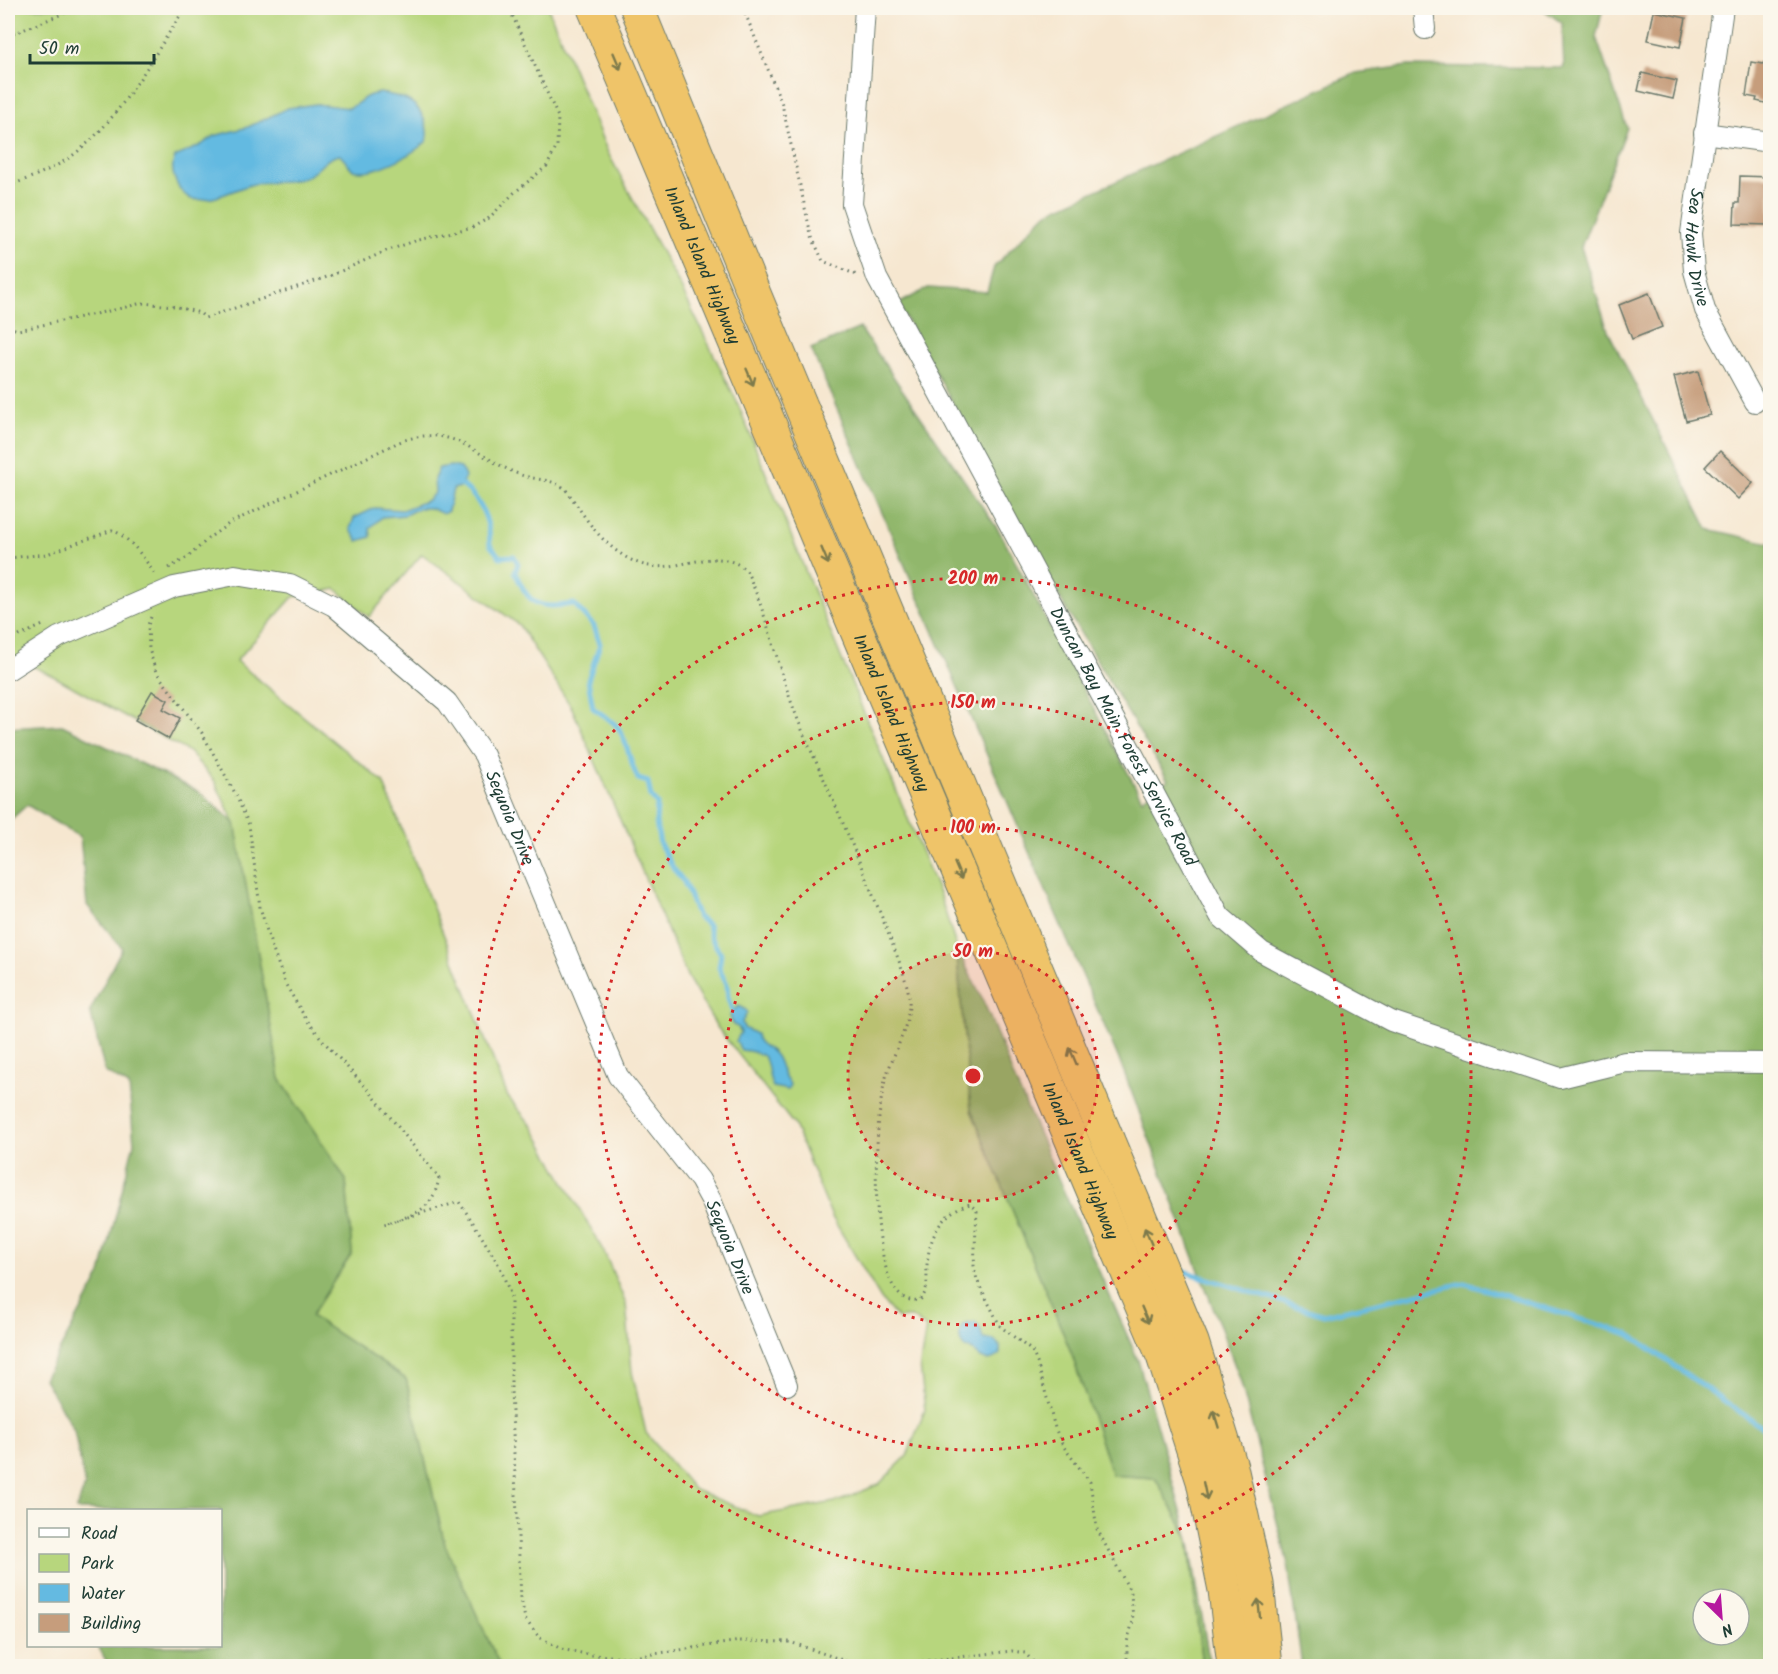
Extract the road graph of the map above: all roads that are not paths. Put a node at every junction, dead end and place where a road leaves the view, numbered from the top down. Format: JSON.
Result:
{"nodes":[{"id":1,"x":594,"y":8,"type":"edge"},
{"id":2,"x":637,"y":8,"type":"edge"},
{"id":3,"x":865,"y":8,"type":"edge"},
{"id":4,"x":1423,"y":8,"type":"edge"},
{"id":5,"x":1723,"y":8,"type":"edge"},
{"id":6,"x":1425,"y":29,"type":"dead end"},
{"id":7,"x":1704,"y":133,"type":"junction"},
{"id":8,"x":1770,"y":142,"type":"edge"},
{"id":9,"x":1755,"y":402,"type":"dead end"},
{"id":10,"x":8,"y":669,"type":"edge"},
{"id":11,"x":1770,"y":1063,"type":"edge"},
{"id":12,"x":787,"y":1385,"type":"dead end"},
{"id":13,"x":1234,"y":1666,"type":"edge"},
{"id":14,"x":1266,"y":1666,"type":"edge"}],
"edges":[{"from":1,"to":13,"type":"highway","name":"Inland Island Highway","one_way":true},
{"from":14,"to":2,"type":"highway","name":"Inland Island Highway","one_way":true},
{"from":3,"to":11,"type":"street","name":"Duncan Bay Main Forest Service Road"},
{"from":4,"to":6,"type":"street"},
{"from":5,"to":7,"type":"street","name":"Sea Hawk Drive"},
{"from":7,"to":8,"type":"street"},
{"from":7,"to":9,"type":"street","name":"Sea Hawk Drive"},
{"from":10,"to":12,"type":"street","name":"Sequoia Drive"}]}
